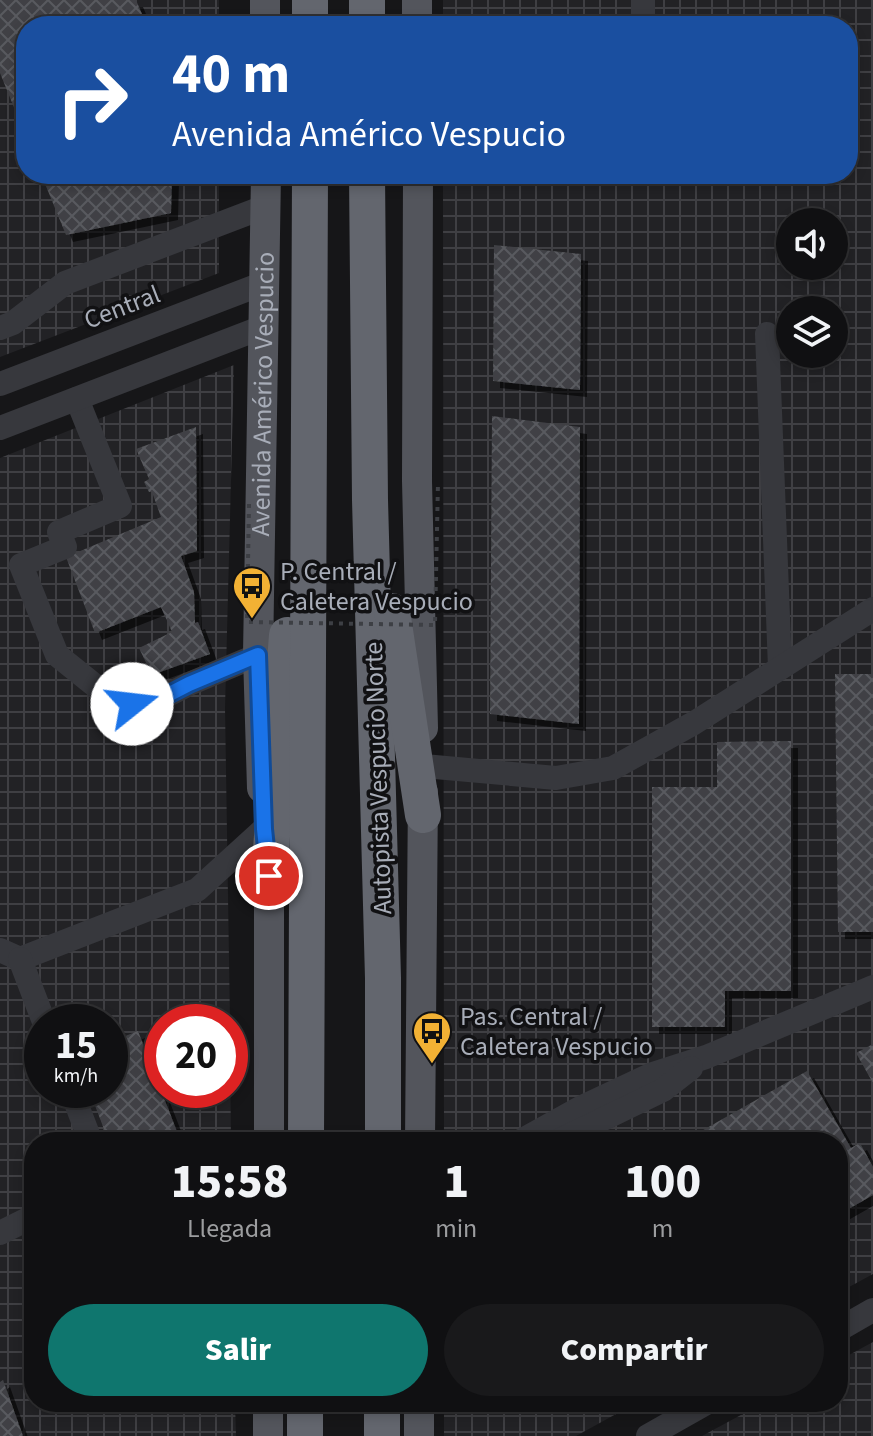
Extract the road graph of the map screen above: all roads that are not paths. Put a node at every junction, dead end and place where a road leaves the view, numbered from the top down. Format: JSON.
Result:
{"nodes":[{"id":1,"x":266,"y":184,"type":"edge"},
{"id":2,"x":310,"y":184,"type":"edge"},
{"id":3,"x":367,"y":184,"type":"edge"},
{"id":4,"x":418,"y":184,"type":"edge"},
{"id":5,"x":267,"y":206,"type":"junction"},
{"id":6,"x":264,"y":283,"type":"junction"},
{"id":7,"x":311,"y":310,"type":"junction"},
{"id":8,"x":263,"y":327,"type":"junction"},
{"id":9,"x":0,"y":328,"type":"edge"},
{"id":10,"x":767,"y":334,"type":"dead end"},
{"id":11,"x":0,"y":384,"type":"edge"},
{"id":12,"x":77,"y":399,"type":"junction"},
{"id":13,"x":0,"y":428,"type":"edge"},
{"id":14,"x":370,"y":500,"type":"junction"},
{"id":15,"x":873,"y":609,"type":"edge"},
{"id":16,"x":258,"y":655,"type":"junction"},
{"id":17,"x":780,"y":668,"type":"junction"},
{"id":18,"x":424,"y":766,"type":"junction"},
{"id":19,"x":423,"y":815,"type":"junction"},
{"id":20,"x":264,"y":829,"type":"junction"},
{"id":21,"x":269,"y":876,"type":"junction"},
{"id":22,"x":10,"y":954,"type":"edge"},
{"id":23,"x":873,"y":987,"type":"edge"},
{"id":24,"x":35,"y":1004,"type":"edge"},
{"id":25,"x":706,"y":1057,"type":"junction"},
{"id":26,"x":78,"y":1108,"type":"edge"},
{"id":27,"x":87,"y":1132,"type":"edge"},
{"id":28,"x":269,"y":1132,"type":"edge"},
{"id":29,"x":306,"y":1132,"type":"edge"},
{"id":30,"x":383,"y":1132,"type":"edge"},
{"id":31,"x":420,"y":1132,"type":"edge"},
{"id":32,"x":537,"y":1132,"type":"edge"},
{"id":33,"x":577,"y":1132,"type":"edge"},
{"id":34,"x":24,"y":1221,"type":"edge"},
{"id":35,"x":0,"y":1233,"type":"edge"},
{"id":36,"x":873,"y":1310,"type":"edge"},
{"id":37,"x":848,"y":1324,"type":"edge"},
{"id":38,"x":268,"y":1412,"type":"edge"},
{"id":39,"x":305,"y":1412,"type":"edge"},
{"id":40,"x":382,"y":1412,"type":"edge"},
{"id":41,"x":419,"y":1412,"type":"edge"},
{"id":42,"x":690,"y":1412,"type":"edge"},
{"id":43,"x":268,"y":1436,"type":"edge"},
{"id":44,"x":305,"y":1436,"type":"edge"},
{"id":45,"x":382,"y":1436,"type":"edge"},
{"id":46,"x":419,"y":1436,"type":"edge"},
{"id":47,"x":648,"y":1436,"type":"edge"}],
"edges":[{"from":1,"to":5,"type":"main road","name":"Avenida Américo Vespucio"},
{"from":2,"to":7,"type":"highway"},
{"from":3,"to":14,"type":"highway","name":"Autopista Vespucio Norte"},
{"from":4,"to":18,"type":"main road"},
{"from":5,"to":6,"type":"main road","name":"Avenida Américo Vespucio"},
{"from":5,"to":9,"type":"street"},
{"from":6,"to":8,"type":"main road","name":"Avenida Américo Vespucio"},
{"from":6,"to":11,"type":"street","name":"Central"},
{"from":7,"to":21,"type":"highway"},
{"from":7,"to":29,"type":"highway"},
{"from":8,"to":12,"type":"street"},
{"from":8,"to":16,"type":"main road","name":"Avenida Américo Vespucio"},
{"from":10,"to":17,"type":"street"},
{"from":12,"to":13,"type":"street"},
{"from":12,"to":16,"type":"street"},
{"from":14,"to":19,"type":"highway"},
{"from":14,"to":30,"type":"highway","name":"Autopista Vespucio Norte"},
{"from":15,"to":17,"type":"street"},
{"from":16,"to":20,"type":"main road","name":"Avenida Américo Vespucio"},
{"from":17,"to":18,"type":"street"},
{"from":18,"to":19,"type":"main road"},
{"from":19,"to":31,"type":"main road"},
{"from":20,"to":21,"type":"main road","name":"Avenida Américo Vespucio"},
{"from":20,"to":22,"type":"street"},
{"from":21,"to":28,"type":"main road","name":"Avenida Américo Vespucio"},
{"from":22,"to":24,"type":"street"},
{"from":23,"to":25,"type":"street"},
{"from":25,"to":32,"type":"street"},
{"from":25,"to":33,"type":"street"},
{"from":26,"to":27,"type":"street"},
{"from":34,"to":35,"type":"street"},
{"from":36,"to":37,"type":"street"},
{"from":38,"to":43,"type":"main road"},
{"from":39,"to":44,"type":"highway"},
{"from":40,"to":45,"type":"highway"},
{"from":41,"to":46,"type":"main road"},
{"from":42,"to":47,"type":"street"}]}
